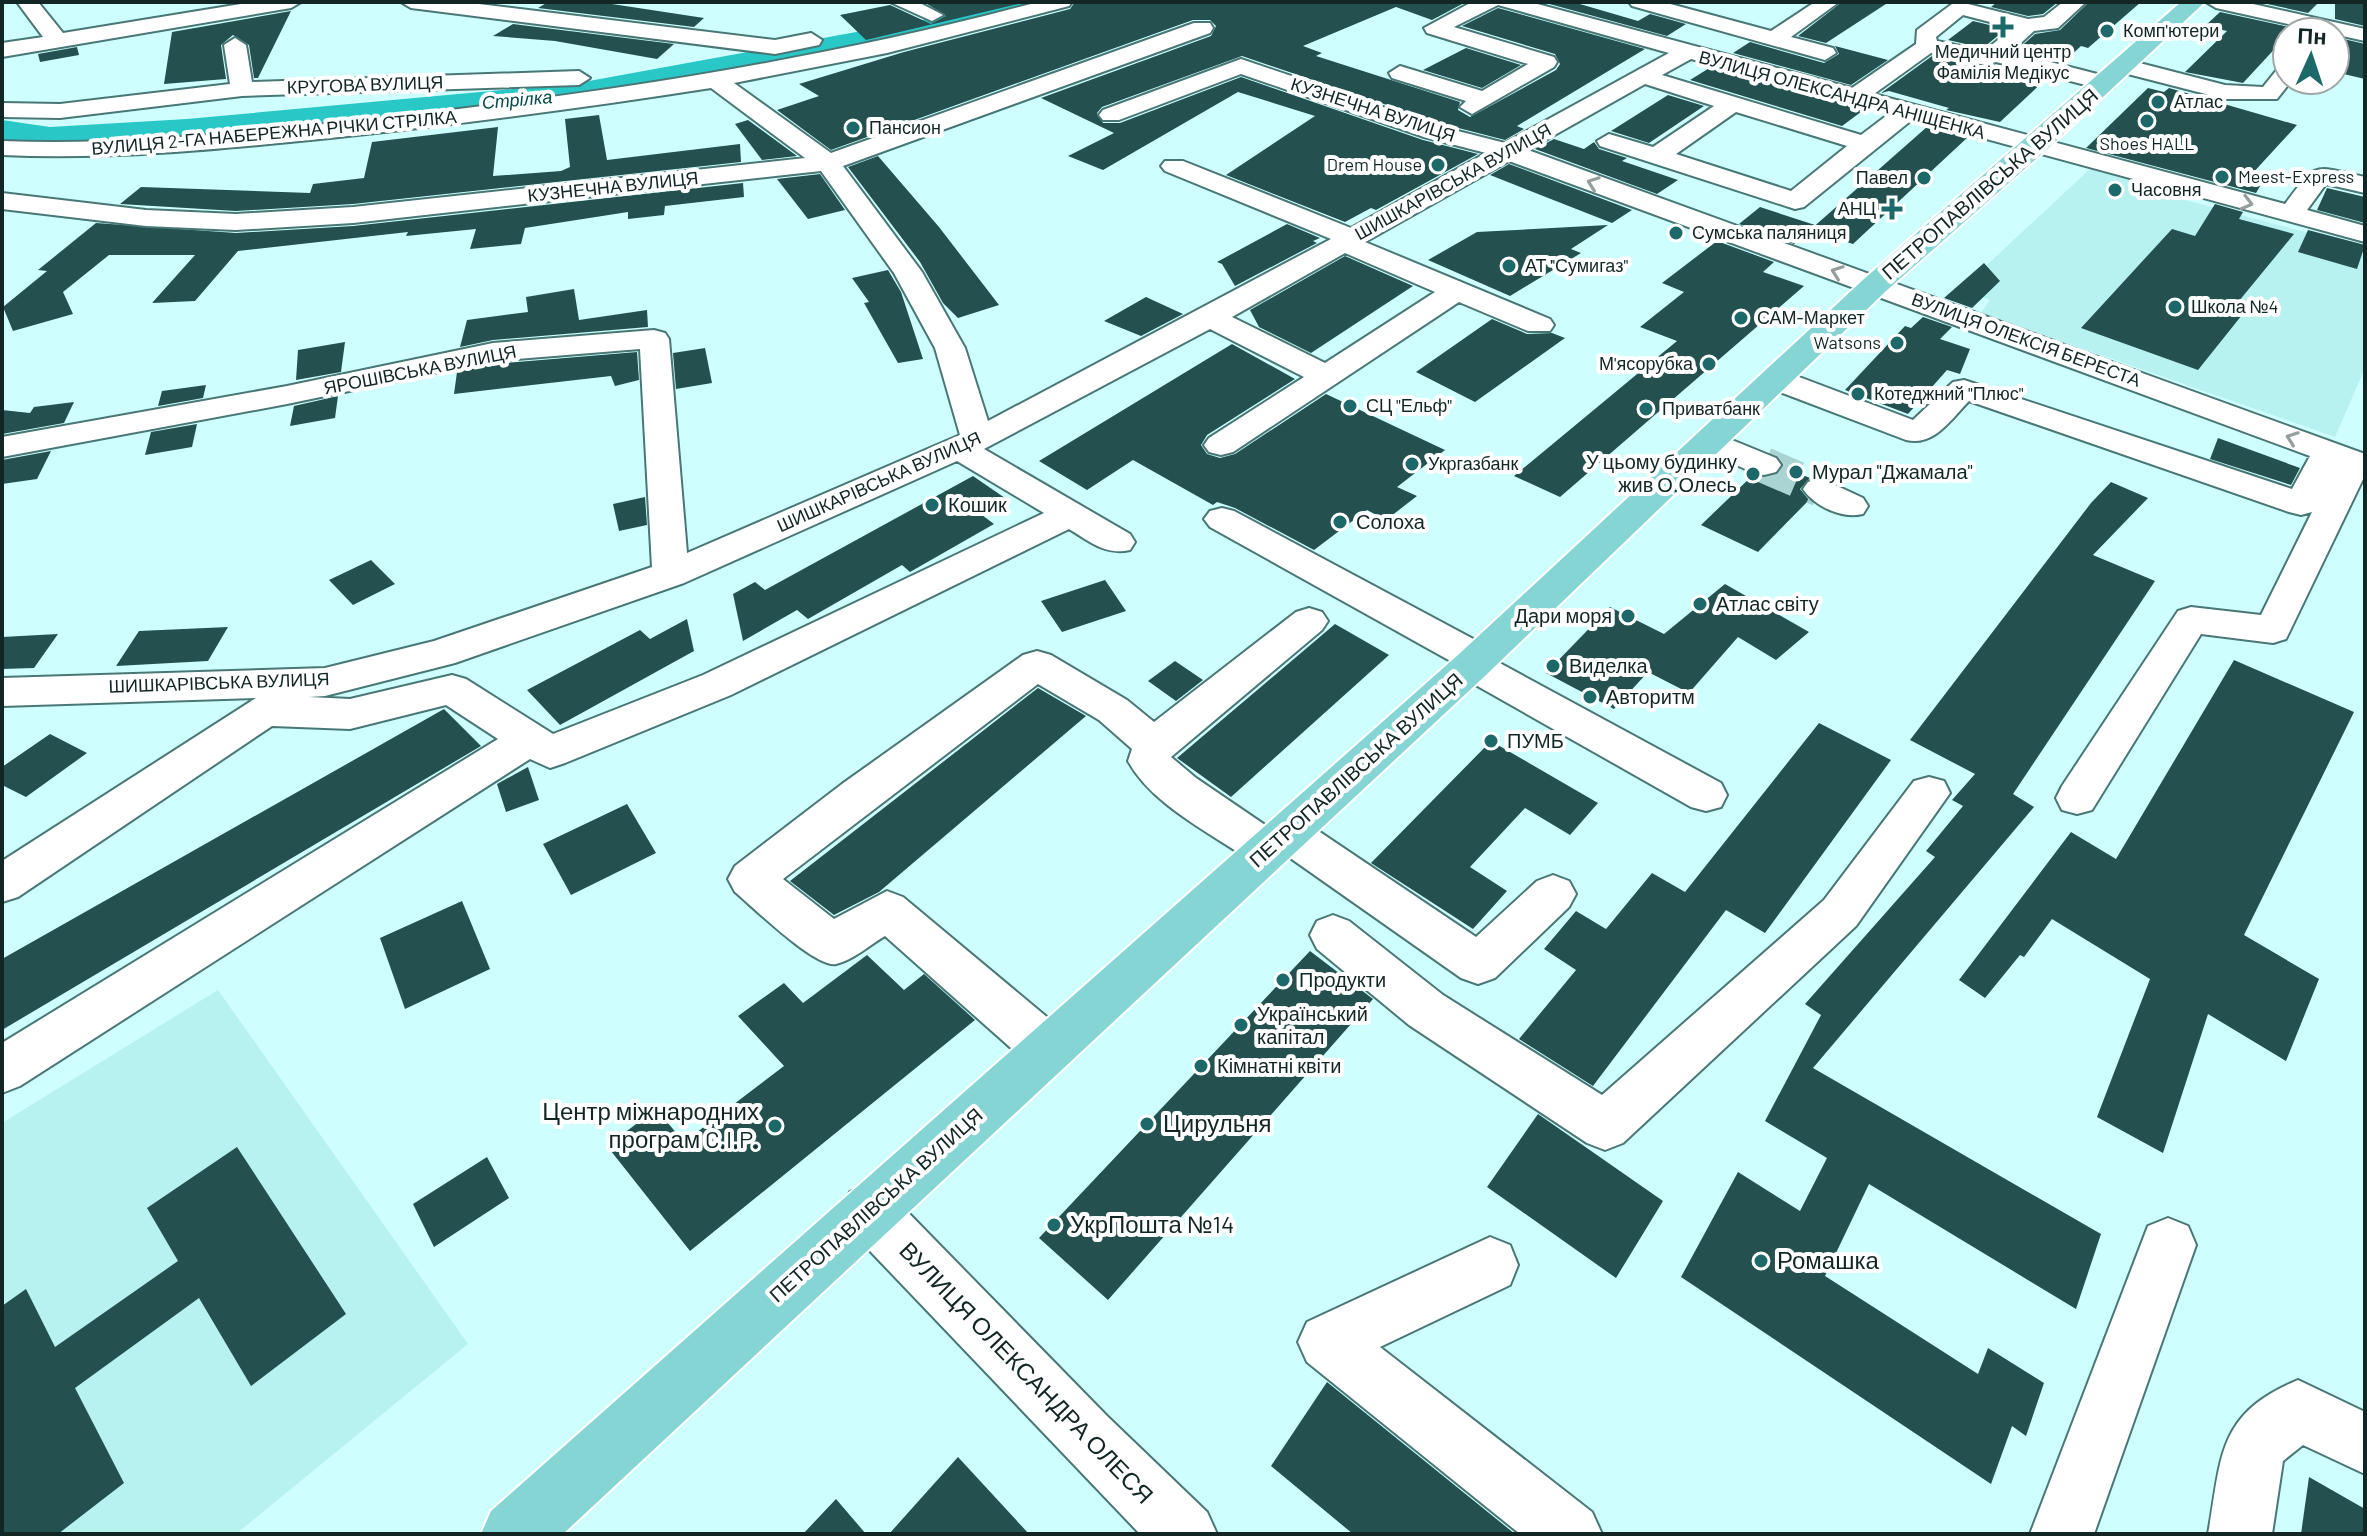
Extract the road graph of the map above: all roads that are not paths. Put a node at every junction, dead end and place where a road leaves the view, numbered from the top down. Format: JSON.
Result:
{"nodes":[{"id":1,"x":27,"y":2,"type":"edge"},
{"id":2,"x":291,"y":2,"type":"edge"},
{"id":3,"x":411,"y":2,"type":"edge"},
{"id":4,"x":900,"y":2,"type":"edge"},
{"id":5,"x":1062,"y":2,"type":"edge"},
{"id":6,"x":1489,"y":2,"type":"edge"},
{"id":7,"x":1506,"y":2,"type":"edge"},
{"id":8,"x":1628,"y":2,"type":"edge"},
{"id":9,"x":1639,"y":2,"type":"edge"},
{"id":10,"x":1829,"y":2,"type":"edge"},
{"id":11,"x":2076,"y":2,"type":"edge"},
{"id":12,"x":2194,"y":2,"type":"edge"},
{"id":13,"x":2216,"y":2,"type":"edge"},
{"id":14,"x":489,"y":5,"type":"edge"},
{"id":15,"x":964,"y":6,"type":"dead end"},
{"id":16,"x":238,"y":7,"type":"edge"},
{"id":17,"x":1732,"y":8,"type":"dead end"},
{"id":18,"x":932,"y":15,"type":"junction"},
{"id":19,"x":1709,"y":21,"type":"junction"},
{"id":20,"x":1584,"y":24,"type":"junction"},
{"id":21,"x":2028,"y":25,"type":"junction"},
{"id":22,"x":869,"y":28,"type":"dead end"},
{"id":23,"x":1202,"y":28,"type":"dead end"},
{"id":24,"x":838,"y":34,"type":"dead end"},
{"id":25,"x":2365,"y":35,"type":"edge"},
{"id":26,"x":56,"y":39,"type":"junction"},
{"id":27,"x":1774,"y":39,"type":"junction"},
{"id":28,"x":235,"y":45,"type":"dead end"},
{"id":29,"x":1927,"y":46,"type":"junction"},
{"id":30,"x":775,"y":47,"type":"junction"},
{"id":31,"x":2,"y":50,"type":"edge"},
{"id":32,"x":1685,"y":53,"type":"junction"},
{"id":33,"x":1825,"y":53,"type":"dead end"},
{"id":34,"x":1995,"y":55,"type":"junction"},
{"id":35,"x":1400,"y":73,"type":"dead end"},
{"id":36,"x":2115,"y":74,"type":"junction"},
{"id":37,"x":1642,"y":76,"type":"junction"},
{"id":38,"x":718,"y":82,"type":"junction"},
{"id":39,"x":242,"y":89,"type":"junction"},
{"id":40,"x":2271,"y":92,"type":"edge"},
{"id":41,"x":1853,"y":98,"type":"junction"},
{"id":42,"x":1732,"y":104,"type":"junction"},
{"id":43,"x":1474,"y":107,"type":"junction"},
{"id":44,"x":2,"y":110,"type":"edge"},
{"id":45,"x":1907,"y":112,"type":"junction"},
{"id":46,"x":1111,"y":115,"type":"dead end"},
{"id":47,"x":1433,"y":132,"type":"junction"},
{"id":48,"x":1609,"y":141,"type":"dead end"},
{"id":49,"x":1865,"y":144,"type":"junction"},
{"id":50,"x":2036,"y":146,"type":"junction"},
{"id":51,"x":2,"y":148,"type":"edge"},
{"id":52,"x":1506,"y":151,"type":"junction"},
{"id":53,"x":1657,"y":156,"type":"junction"},
{"id":54,"x":828,"y":163,"type":"junction"},
{"id":55,"x":1174,"y":166,"type":"dead end"},
{"id":56,"x":2316,"y":181,"type":"junction"},
{"id":57,"x":2365,"y":185,"type":"edge"},
{"id":58,"x":2365,"y":192,"type":"edge"},
{"id":59,"x":2,"y":201,"type":"edge"},
{"id":60,"x":2291,"y":214,"type":"junction"},
{"id":61,"x":2365,"y":234,"type":"edge"},
{"id":62,"x":1349,"y":240,"type":"junction"},
{"id":63,"x":1875,"y":285,"type":"junction"},
{"id":64,"x":1457,"y":290,"type":"junction"},
{"id":65,"x":1210,"y":317,"type":"junction"},
{"id":66,"x":1539,"y":325,"type":"dead end"},
{"id":67,"x":1326,"y":376,"type":"junction"},
{"id":68,"x":1775,"y":379,"type":"junction"},
{"id":69,"x":2072,"y":393,"type":"junction"},
{"id":70,"x":1710,"y":441,"type":"junction"},
{"id":71,"x":969,"y":444,"type":"junction"},
{"id":72,"x":1221,"y":445,"type":"dead end"},
{"id":73,"x":2,"y":447,"type":"edge"},
{"id":74,"x":2349,"y":460,"type":"edge"},
{"id":75,"x":1764,"y":465,"type":"tunnel mouth"},
{"id":76,"x":1820,"y":489,"type":"tunnel mouth"},
{"id":77,"x":1851,"y":506,"type":"dead end"},
{"id":78,"x":1067,"y":516,"type":"junction"},
{"id":79,"x":1222,"y":519,"type":"dead end"},
{"id":80,"x":1117,"y":542,"type":"dead end"},
{"id":81,"x":671,"y":574,"type":"junction"},
{"id":82,"x":1309,"y":621,"type":"dead end"},
{"id":83,"x":1475,"y":662,"type":"junction"},
{"id":84,"x":325,"y":682,"type":"junction"},
{"id":85,"x":188,"y":685,"type":"junction"},
{"id":86,"x":2,"y":692,"type":"edge"},
{"id":87,"x":265,"y":711,"type":"junction"},
{"id":88,"x":530,"y":739,"type":"junction"},
{"id":89,"x":1154,"y":745,"type":"junction"},
{"id":90,"x":194,"y":757,"type":"junction"},
{"id":91,"x":1929,"y":793,"type":"dead end"},
{"id":92,"x":1706,"y":795,"type":"dead end"},
{"id":93,"x":2077,"y":798,"type":"dead end"},
{"id":94,"x":1277,"y":841,"type":"junction"},
{"id":95,"x":2,"y":884,"type":"edge"},
{"id":96,"x":1553,"y":894,"type":"dead end"},
{"id":97,"x":1333,"y":935,"type":"dead end"},
{"id":98,"x":1048,"y":1049,"type":"junction"},
{"id":99,"x":2,"y":1070,"type":"edge"},
{"id":100,"x":869,"y":1211,"type":"junction"},
{"id":101,"x":2168,"y":1245,"type":"dead end"},
{"id":102,"x":1490,"y":1265,"type":"dead end"},
{"id":103,"x":2365,"y":1444,"type":"edge"},
{"id":104,"x":514,"y":1534,"type":"edge"},
{"id":105,"x":1185,"y":1534,"type":"edge"},
{"id":106,"x":1570,"y":1534,"type":"edge"},
{"id":107,"x":2062,"y":1534,"type":"edge"},
{"id":108,"x":2240,"y":1534,"type":"edge"}],
"edges":[{"from":1,"to":26,"type":"street"},
{"from":2,"to":16,"type":"street"},
{"from":3,"to":14,"type":"street","name":"КРУГОВА ВУЛИЦЯ"},
{"from":4,"to":18,"type":"street"},
{"from":5,"to":38,"type":"street","name":"ВУЛИЦЯ 2-ГА НАБЕРЕЖНА РІЧКИ СТРІЛКА"},
{"from":6,"to":43,"type":"street"},
{"from":7,"to":20,"type":"street","name":"ВУЛИЦЯ ОЛЕКСАНДРА АНІЩЕНКА"},
{"from":8,"to":20,"type":"street"},
{"from":9,"to":19,"type":"street"},
{"from":10,"to":27,"type":"street"},
{"from":11,"to":21,"type":"street"},
{"from":12,"to":36,"type":"main road","name":"ПЕТРОПАВЛІВСЬКА ВУЛИЦЯ"},
{"from":13,"to":25,"type":"street"},
{"from":14,"to":30,"type":"street","name":"КРУГОВА ВУЛИЦЯ"},
{"from":15,"to":18,"type":"street"},
{"from":16,"to":26,"type":"street"},
{"from":17,"to":19,"type":"street"},
{"from":18,"to":22,"type":"street"},
{"from":19,"to":27,"type":"street"},
{"from":20,"to":32,"type":"street","name":"ВУЛИЦЯ ОЛЕКСАНДРА АНІЩЕНКА"},
{"from":21,"to":29,"type":"street"},
{"from":21,"to":34,"type":"street"},
{"from":23,"to":54,"type":"street","name":"КУЗНЕЧНА ВУЛИЦЯ"},
{"from":24,"to":30,"type":"street","name":"КРУГОВА ВУЛИЦЯ"},
{"from":26,"to":31,"type":"street"},
{"from":27,"to":33,"type":"street"},
{"from":28,"to":39,"type":"street"},
{"from":29,"to":34,"type":"street"},
{"from":29,"to":41,"type":"street"},
{"from":30,"to":39,"type":"street","name":"КРУГОВА ВУЛИЦЯ"},
{"from":32,"to":37,"type":"street","name":"ШИШКАРІВСЬКА ВУЛИЦЯ"},
{"from":32,"to":41,"type":"street","name":"ВУЛИЦЯ ОЛЕКСАНДРА АНІЩЕНКА"},
{"from":34,"to":36,"type":"street"},
{"from":35,"to":43,"type":"street"},
{"from":36,"to":40,"type":"street"},
{"from":36,"to":50,"type":"main road","name":"ПЕТРОПАВЛІВСЬКА ВУЛИЦЯ"},
{"from":37,"to":42,"type":"street"},
{"from":37,"to":52,"type":"street","name":"ШИШКАРІВСЬКА ВУЛИЦЯ"},
{"from":38,"to":51,"type":"street","name":"ВУЛИЦЯ 2-ГА НАБЕРЕЖНА РІЧКИ СТРІЛКА"},
{"from":38,"to":54,"type":"street"},
{"from":39,"to":44,"type":"street","name":"КРУГОВА ВУЛИЦЯ"},
{"from":41,"to":45,"type":"street","name":"ВУЛИЦЯ ОЛЕКСАНДРА АНІЩЕНКА"},
{"from":42,"to":49,"type":"street"},
{"from":42,"to":53,"type":"street"},
{"from":43,"to":47,"type":"street"},
{"from":45,"to":49,"type":"street"},
{"from":45,"to":50,"type":"street","name":"ВУЛИЦЯ ОЛЕКСАНДРА АНІЩЕНКА"},
{"from":46,"to":47,"type":"street","name":"КУЗНЕЧНА ВУЛИЦЯ"},
{"from":47,"to":52,"type":"street","name":"КУЗНЕЧНА ВУЛИЦЯ"},
{"from":48,"to":53,"type":"street"},
{"from":49,"to":53,"type":"street"},
{"from":50,"to":60,"type":"street","name":"ВУЛИЦЯ ОЛЕКСАНДРА АНІЩЕНКА","one_way":true},
{"from":50,"to":63,"type":"main road","name":"ПЕТРОПАВЛІВСЬКА ВУЛИЦЯ"},
{"from":52,"to":62,"type":"street","name":"ШИШКАРІВСЬКА ВУЛИЦЯ"},
{"from":63,"to":52,"type":"street","name":"ВУЛИЦЯ ОЛЕКСІЯ БЕРЕСТА","one_way":true},
{"from":54,"to":59,"type":"street","name":"КУЗНЕЧНА ВУЛИЦЯ"},
{"from":54,"to":71,"type":"street"},
{"from":55,"to":62,"type":"street"},
{"from":56,"to":57,"type":"street"},
{"from":56,"to":58,"type":"street"},
{"from":56,"to":60,"type":"street"},
{"from":60,"to":61,"type":"street","name":"ВУЛИЦЯ ОЛЕКСАНДРА АНІЩЕНКА"},
{"from":62,"to":64,"type":"street"},
{"from":62,"to":65,"type":"street","name":"ШИШКАРІВСЬКА ВУЛИЦЯ"},
{"from":63,"to":68,"type":"main road","name":"ПЕТРОПАВЛІВСЬКА ВУЛИЦЯ"},
{"from":63,"to":69,"type":"street","name":"ВУЛИЦЯ ОЛЕКСІЯ БЕРЕСТА"},
{"from":64,"to":66,"type":"street"},
{"from":64,"to":67,"type":"street"},
{"from":65,"to":67,"type":"street"},
{"from":65,"to":71,"type":"street","name":"ШИШКАРІВСЬКА ВУЛИЦЯ"},
{"from":67,"to":72,"type":"street"},
{"from":68,"to":69,"type":"street"},
{"from":68,"to":70,"type":"main road","name":"ПЕТРОПАВЛІВСЬКА ВУЛИЦЯ"},
{"from":74,"to":69,"type":"street","name":"ВУЛИЦЯ ОЛЕКСІЯ БЕРЕСТА","one_way":true},
{"from":69,"to":74,"type":"street"},
{"from":70,"to":75,"type":"street"},
{"from":70,"to":83,"type":"main road","name":"ПЕТРОПАВЛІВСЬКА ВУЛИЦЯ"},
{"from":71,"to":78,"type":"street"},
{"from":71,"to":81,"type":"street","name":"ШИШКАРІВСЬКА ВУЛИЦЯ"},
{"from":73,"to":81,"type":"street","name":"ЯРОШІВСЬКА ВУЛИЦЯ"},
{"from":74,"to":93,"type":"street"},
{"from":76,"to":77,"type":"street"},
{"from":78,"to":80,"type":"street"},
{"from":78,"to":88,"type":"street"},
{"from":79,"to":83,"type":"street"},
{"from":81,"to":84,"type":"street","name":"ШИШКАРІВСЬКА ВУЛИЦЯ"},
{"from":82,"to":89,"type":"street"},
{"from":83,"to":92,"type":"street"},
{"from":83,"to":94,"type":"main road","name":"ПЕТРОПАВЛІВСЬКА ВУЛИЦЯ"},
{"from":84,"to":85,"type":"street","name":"ШИШКАРІВСЬКА ВУЛИЦЯ"},
{"from":84,"to":87,"type":"street"},
{"from":85,"to":86,"type":"street","name":"ШИШКАРІВСЬКА ВУЛИЦЯ"},
{"from":85,"to":90,"type":"street"},
{"from":87,"to":88,"type":"street"},
{"from":87,"to":90,"type":"street"},
{"from":88,"to":99,"type":"street"},
{"from":89,"to":94,"type":"street"},
{"from":89,"to":98,"type":"street"},
{"from":90,"to":95,"type":"street"},
{"from":91,"to":97,"type":"street"},
{"from":94,"to":96,"type":"street"},
{"from":94,"to":98,"type":"main road","name":"ПЕТРОПАВЛІВСЬКА ВУЛИЦЯ"},
{"from":98,"to":100,"type":"main road","name":"ПЕТРОПАВЛІВСЬКА ВУЛИЦЯ"},
{"from":100,"to":104,"type":"main road","name":"ПЕТРОПАВЛІВСЬКА ВУЛИЦЯ"},
{"from":100,"to":105,"type":"street","name":"ВУЛИЦЯ ОЛЕКСАНДРА ОЛЕСЯ"},
{"from":101,"to":107,"type":"street"},
{"from":102,"to":106,"type":"street"},
{"from":103,"to":108,"type":"street"}]}
